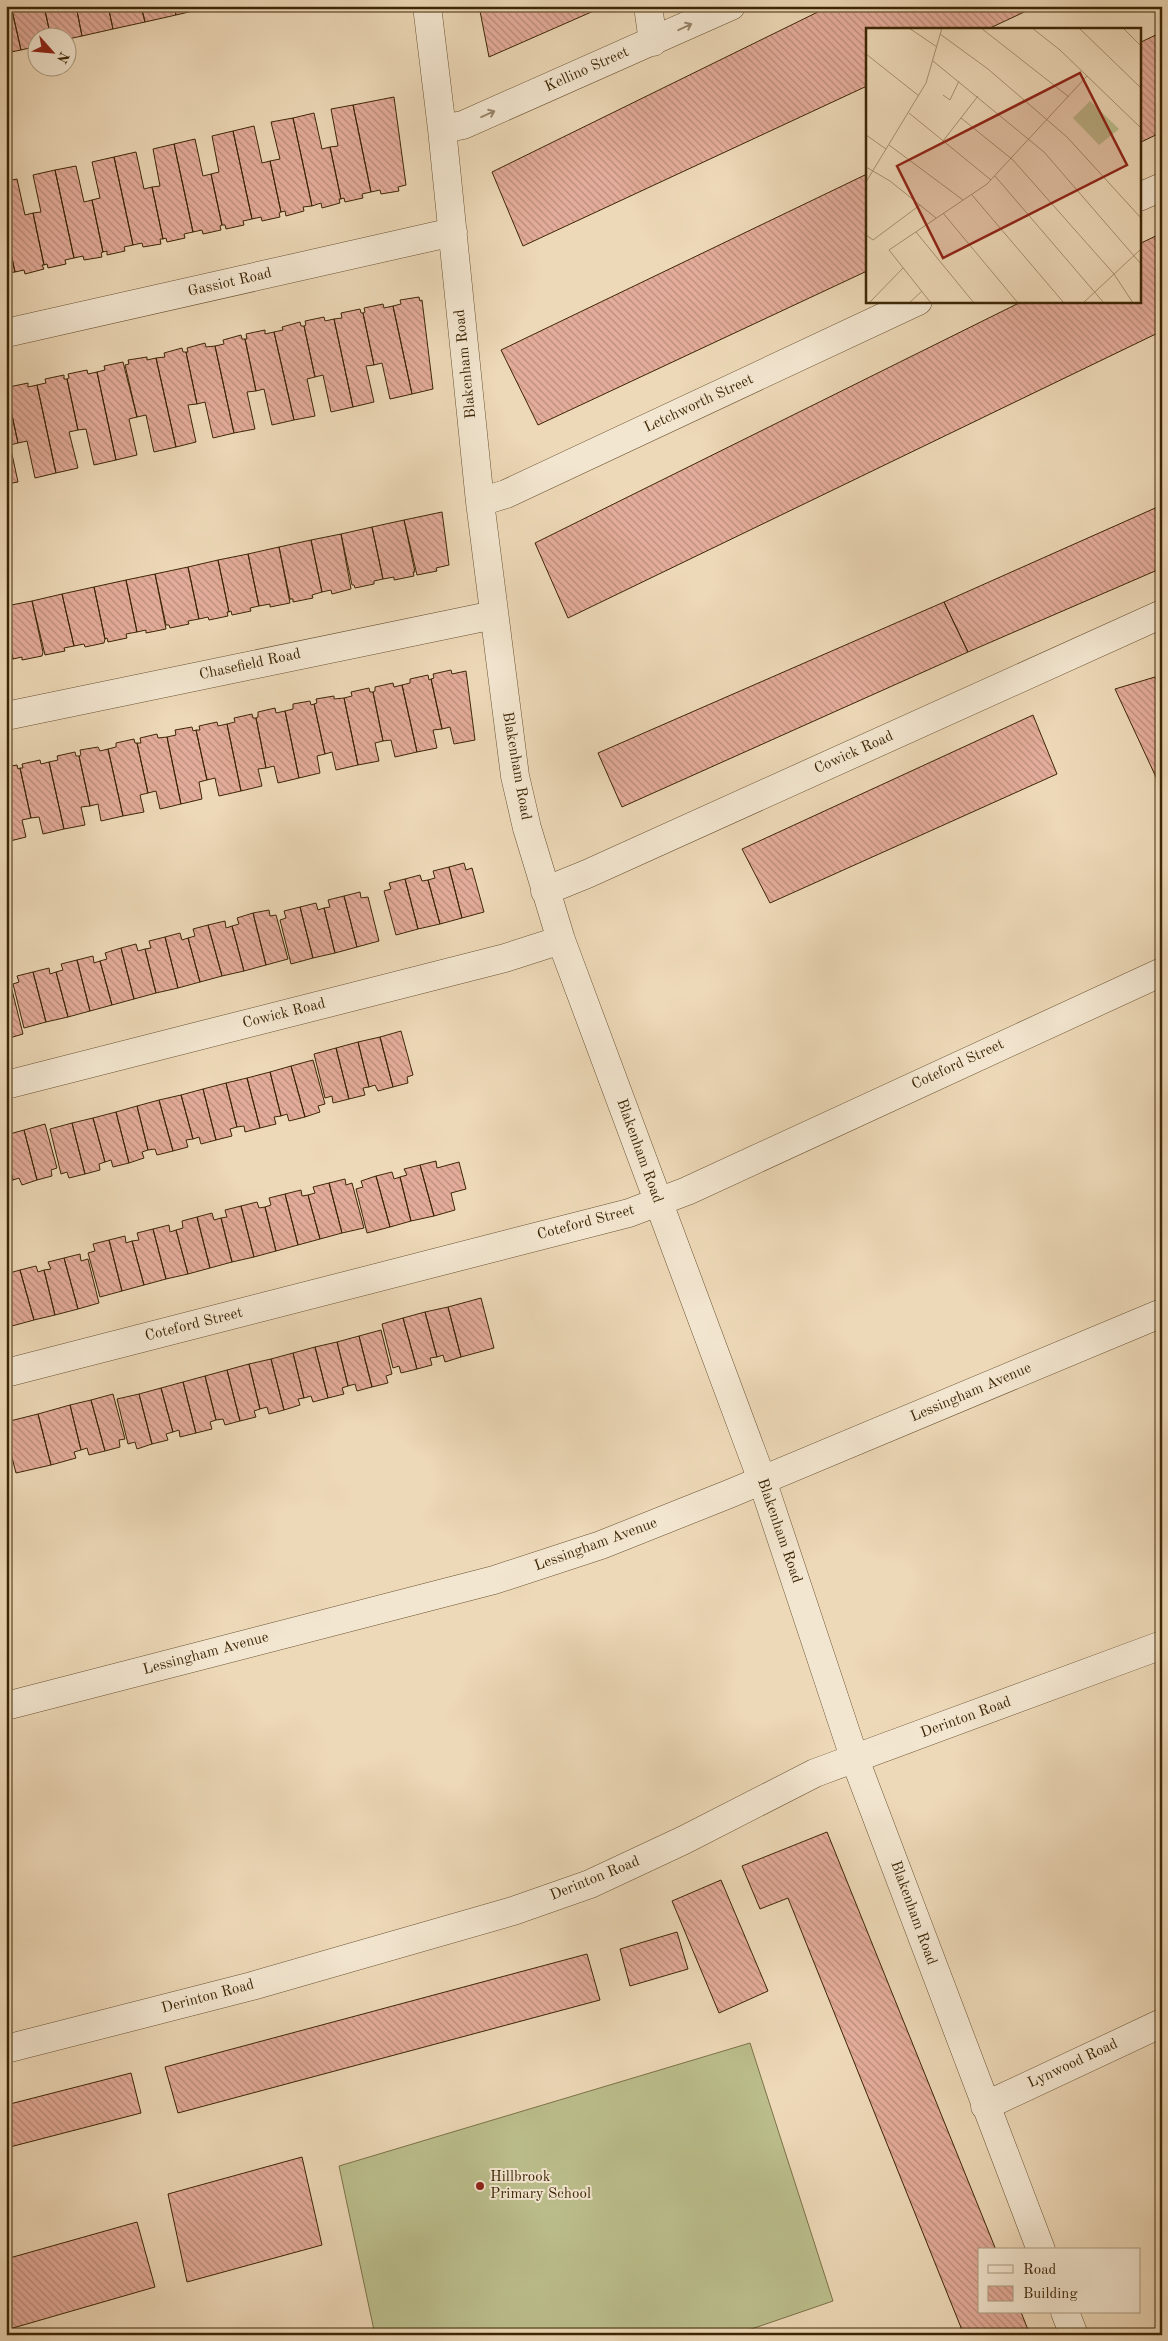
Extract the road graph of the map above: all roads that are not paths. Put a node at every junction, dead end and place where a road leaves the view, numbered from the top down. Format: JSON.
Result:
{"nodes":[{"id":1,"x":427,"y":6,"type":"edge"},
{"id":2,"x":648,"y":6,"type":"edge"},
{"id":3,"x":731,"y":6,"type":"edge"},
{"id":4,"x":653,"y":42,"type":"junction"},
{"id":5,"x":442,"y":129,"type":"junction"},
{"id":6,"x":1162,"y":187,"type":"edge"},
{"id":7,"x":1140,"y":197,"type":"edge"},
{"id":8,"x":453,"y":232,"type":"junction"},
{"id":9,"x":916,"y":302,"type":"edge"},
{"id":10,"x":6,"y":333,"type":"edge"},
{"id":11,"x":480,"y":502,"type":"junction"},
{"id":12,"x":1162,"y":614,"type":"edge"},
{"id":13,"x":494,"y":615,"type":"junction"},
{"id":14,"x":6,"y":716,"type":"edge"},
{"id":15,"x":545,"y":891,"type":"junction"},
{"id":16,"x":561,"y":940,"type":"junction"},
{"id":17,"x":1162,"y":972,"type":"edge"},
{"id":18,"x":6,"y":1085,"type":"edge"},
{"id":19,"x":658,"y":1202,"type":"junction"},
{"id":20,"x":1162,"y":1313,"type":"edge"},
{"id":21,"x":6,"y":1373,"type":"edge"},
{"id":22,"x":762,"y":1480,"type":"junction"},
{"id":23,"x":1162,"y":1645,"type":"edge"},
{"id":24,"x":6,"y":1706,"type":"edge"},
{"id":25,"x":854,"y":1757,"type":"junction"},
{"id":26,"x":1162,"y":2023,"type":"edge"},
{"id":27,"x":6,"y":2049,"type":"edge"},
{"id":28,"x":985,"y":2106,"type":"junction"},
{"id":29,"x":1040,"y":2248,"type":"edge"},
{"id":30,"x":1066,"y":2314,"type":"edge"},
{"id":31,"x":1074,"y":2335,"type":"edge"}],
"edges":[{"from":1,"to":5,"type":"street","name":"Blakenham Road"},
{"from":2,"to":4,"type":"street"},
{"from":4,"to":3,"type":"street","name":"Kellino Street","one_way":true},
{"from":5,"to":4,"type":"street","name":"Kellino Street","one_way":true},
{"from":5,"to":8,"type":"street","name":"Blakenham Road"},
{"from":6,"to":7,"type":"street"},
{"from":8,"to":10,"type":"street","name":"Gassiot Road"},
{"from":8,"to":11,"type":"street","name":"Blakenham Road"},
{"from":9,"to":11,"type":"street","name":"Letchworth Street"},
{"from":11,"to":13,"type":"street","name":"Blakenham Road"},
{"from":12,"to":15,"type":"street","name":"Cowick Road"},
{"from":13,"to":14,"type":"street","name":"Chasefield Road"},
{"from":13,"to":15,"type":"street","name":"Blakenham Road"},
{"from":15,"to":16,"type":"street","name":"Blakenham Road"},
{"from":16,"to":18,"type":"street","name":"Cowick Road"},
{"from":16,"to":19,"type":"street","name":"Blakenham Road"},
{"from":17,"to":19,"type":"street","name":"Coteford Street"},
{"from":19,"to":21,"type":"street","name":"Coteford Street"},
{"from":19,"to":22,"type":"street","name":"Blakenham Road"},
{"from":20,"to":22,"type":"street","name":"Lessingham Avenue"},
{"from":22,"to":24,"type":"street","name":"Lessingham Avenue"},
{"from":22,"to":25,"type":"street","name":"Blakenham Road"},
{"from":23,"to":25,"type":"street","name":"Derinton Road"},
{"from":25,"to":27,"type":"street","name":"Derinton Road"},
{"from":25,"to":28,"type":"street","name":"Blakenham Road"},
{"from":26,"to":28,"type":"street","name":"Lynwood Road"},
{"from":28,"to":29,"type":"street","name":"Blakenham Road"},
{"from":30,"to":31,"type":"street"}]}
